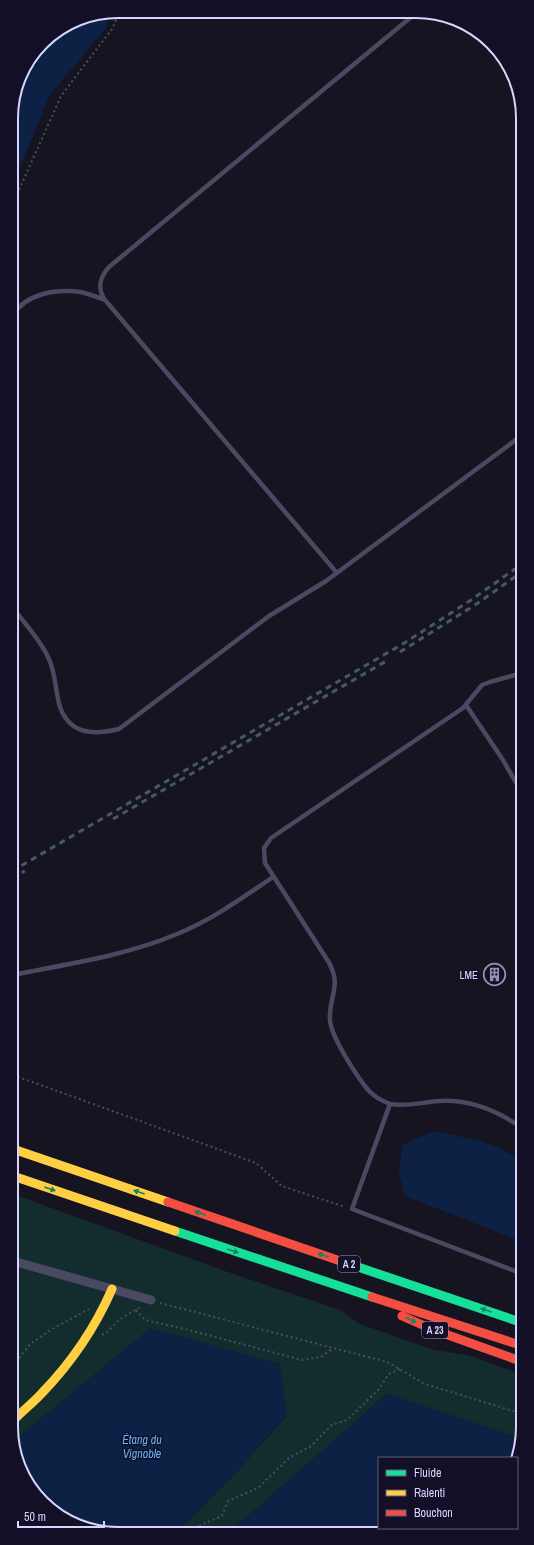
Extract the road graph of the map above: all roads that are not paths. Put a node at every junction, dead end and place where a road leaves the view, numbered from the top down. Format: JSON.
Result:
{"nodes":[{"id":1,"x":410,"y":18,"type":"edge"},
{"id":2,"x":105,"y":300,"type":"junction"},
{"id":3,"x":18,"y":307,"type":"edge"},
{"id":4,"x":516,"y":440,"type":"edge"},
{"id":5,"x":337,"y":572,"type":"junction"},
{"id":6,"x":18,"y":615,"type":"edge"},
{"id":7,"x":516,"y":675,"type":"edge"},
{"id":8,"x":466,"y":705,"type":"junction"},
{"id":9,"x":516,"y":782,"type":"edge"},
{"id":10,"x":273,"y":877,"type":"junction"},
{"id":11,"x":18,"y":975,"type":"edge"},
{"id":12,"x":390,"y":1104,"type":"junction"},
{"id":13,"x":516,"y":1124,"type":"edge"},
{"id":14,"x":18,"y":1151,"type":"edge"},
{"id":15,"x":18,"y":1178,"type":"edge"},
{"id":16,"x":18,"y":1262,"type":"edge"},
{"id":17,"x":516,"y":1271,"type":"edge"},
{"id":18,"x":112,"y":1289,"type":"junction"},
{"id":19,"x":351,"y":1291,"type":"junction"},
{"id":20,"x":151,"y":1300,"type":"road end"},
{"id":21,"x":516,"y":1321,"type":"edge"},
{"id":22,"x":516,"y":1344,"type":"edge"},
{"id":23,"x":516,"y":1359,"type":"edge"},
{"id":24,"x":18,"y":1416,"type":"edge"}],
"edges":[{"from":1,"to":2,"type":"lane"},
{"from":2,"to":3,"type":"lane"},
{"from":2,"to":5,"type":"lane"},
{"from":4,"to":5,"type":"lane"},
{"from":5,"to":6,"type":"lane"},
{"from":7,"to":8,"type":"lane"},
{"from":8,"to":9,"type":"lane"},
{"from":8,"to":10,"type":"lane"},
{"from":10,"to":11,"type":"lane"},
{"from":10,"to":12,"type":"lane"},
{"from":12,"to":13,"type":"lane"},
{"from":12,"to":17,"type":"lane"},
{"from":21,"to":14,"type":"main road","number":"A 2","one_way":true},
{"from":15,"to":19,"type":"main road","number":"A 2","one_way":true},
{"from":16,"to":18,"type":"street"},
{"from":18,"to":20,"type":"street"},
{"from":18,"to":24,"type":"main road"},
{"from":19,"to":22,"type":"main road","number":"A 2"},
{"from":19,"to":23,"type":"main road","number":"A 23","one_way":true}]}
